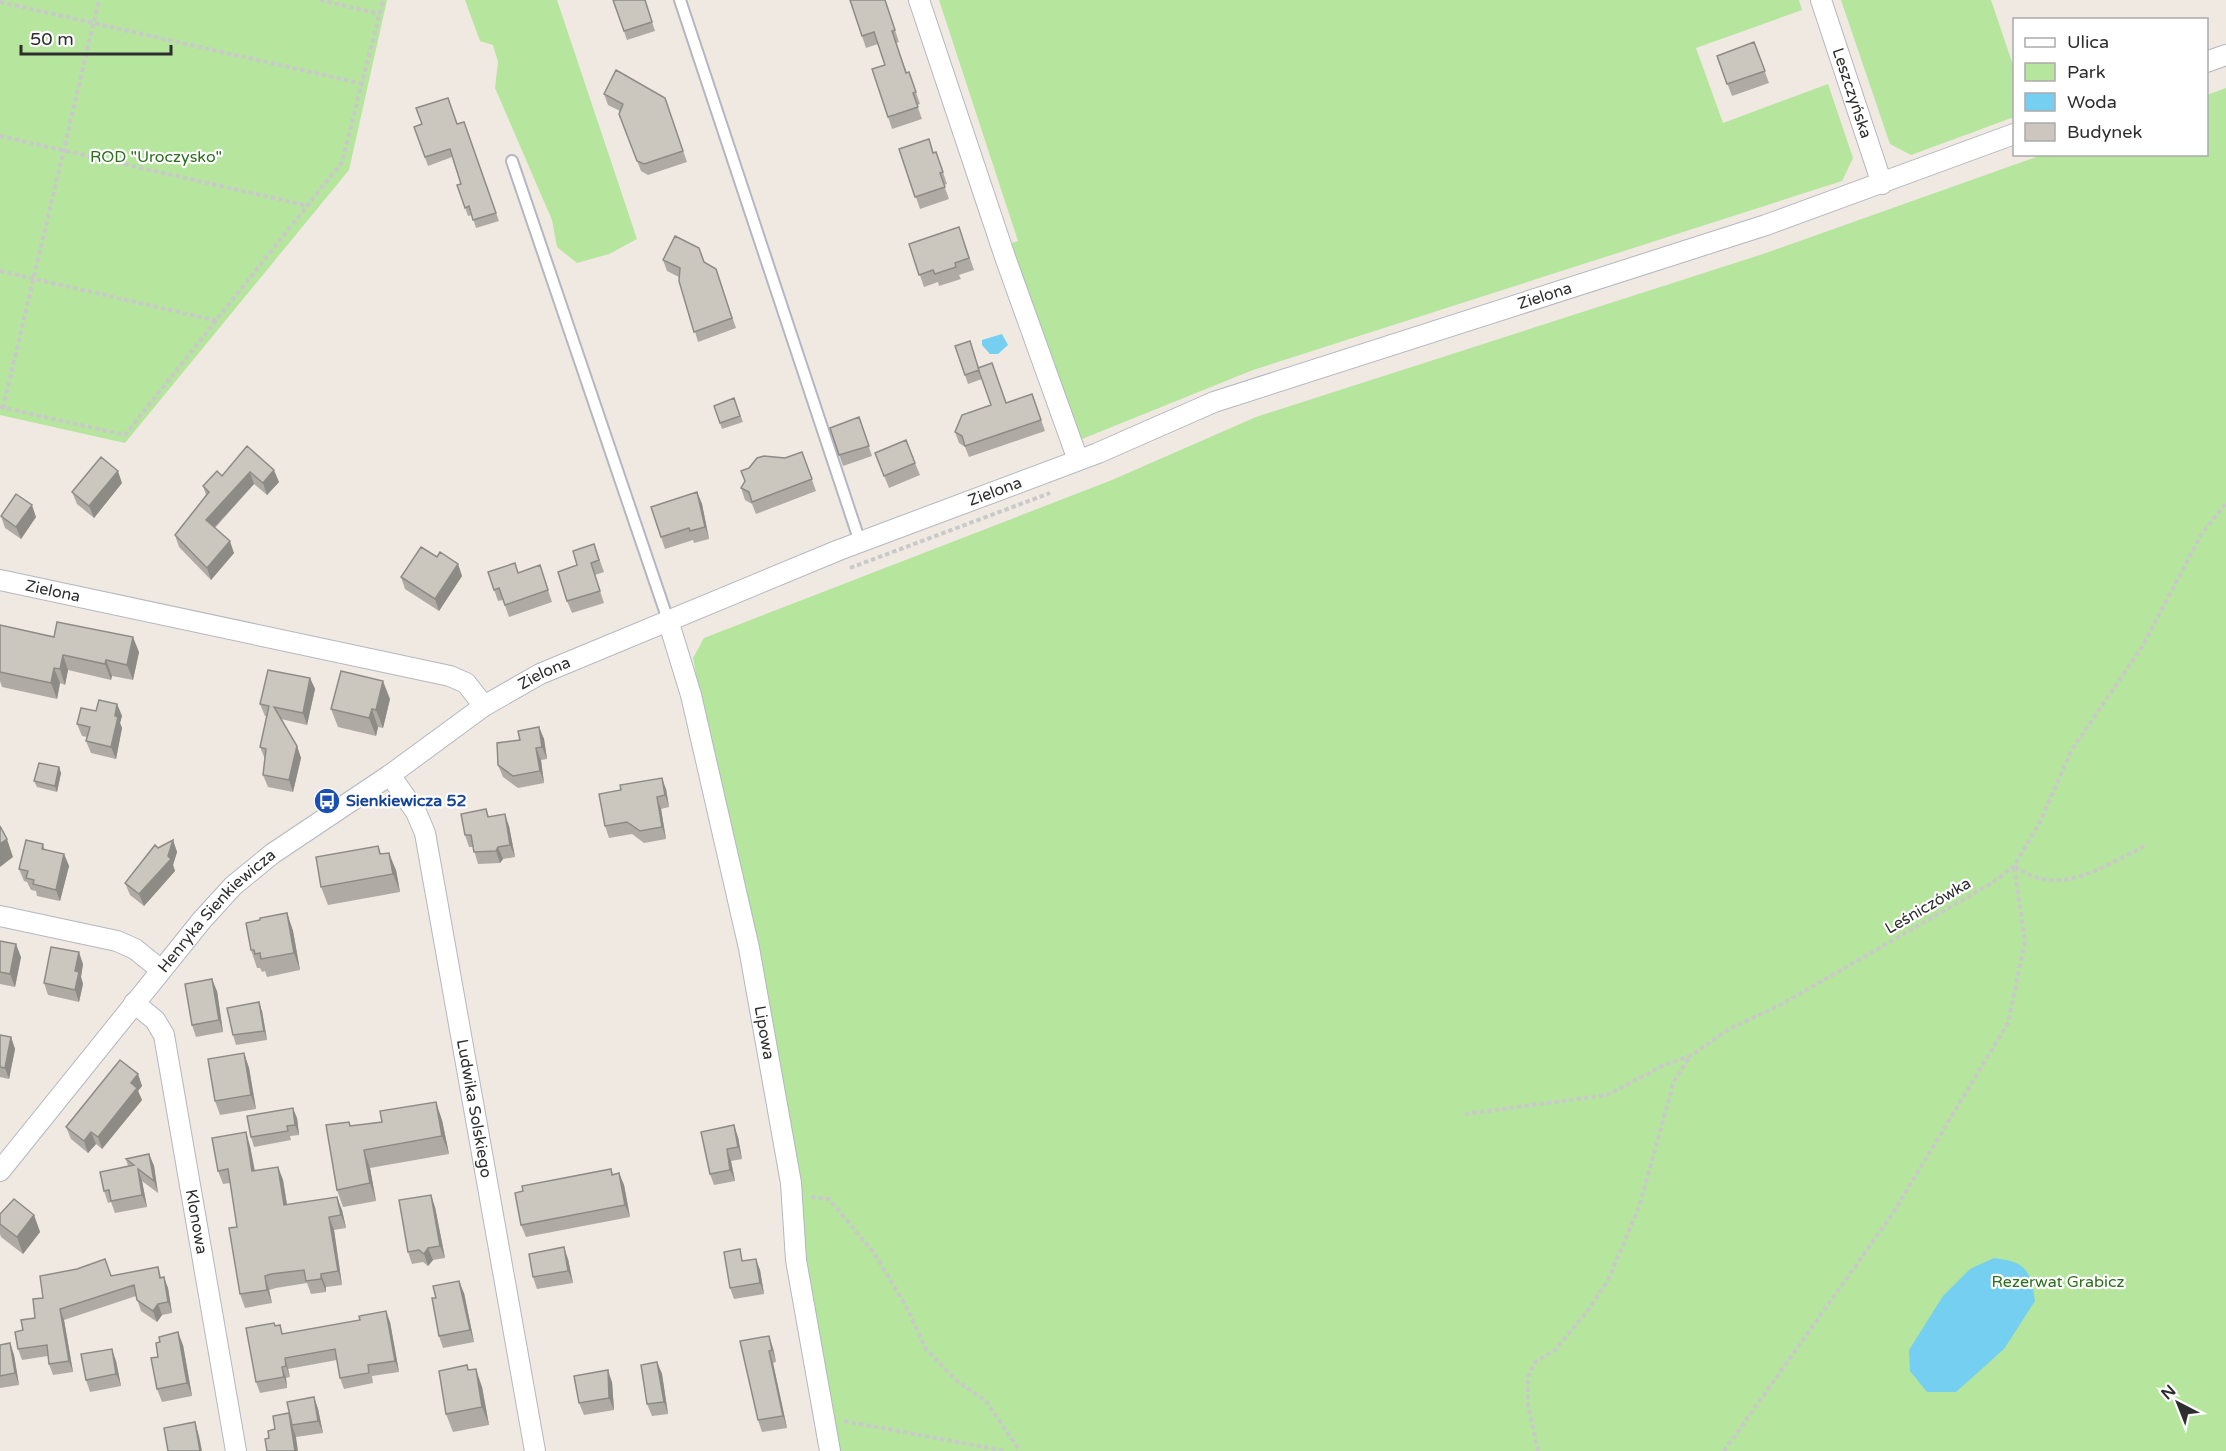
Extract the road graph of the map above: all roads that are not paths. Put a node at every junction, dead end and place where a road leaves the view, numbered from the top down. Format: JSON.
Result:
{"nodes":[{"id":1,"x":680,"y":0,"type":"edge"},
{"id":2,"x":919,"y":0,"type":"edge"},
{"id":3,"x":1821,"y":0,"type":"edge"},
{"id":4,"x":2226,"y":55,"type":"edge"},
{"id":5,"x":2208,"y":61,"type":"edge"},
{"id":6,"x":2013,"y":134,"type":"edge"},
{"id":7,"x":512,"y":161,"type":"dead end"},
{"id":8,"x":1882,"y":184,"type":"junction"},
{"id":9,"x":1078,"y":460,"type":"junction"},
{"id":10,"x":860,"y":542,"type":"junction"},
{"id":11,"x":0,"y":580,"type":"edge"},
{"id":12,"x":668,"y":620,"type":"junction"},
{"id":13,"x":484,"y":706,"type":"junction"},
{"id":14,"x":390,"y":775,"type":"junction"},
{"id":15,"x":0,"y":916,"type":"edge"},
{"id":16,"x":161,"y":970,"type":"junction"},
{"id":17,"x":134,"y":1003,"type":"junction"},
{"id":18,"x":0,"y":1171,"type":"edge"},
{"id":19,"x":236,"y":1451,"type":"edge"},
{"id":20,"x":535,"y":1451,"type":"edge"},
{"id":21,"x":830,"y":1451,"type":"edge"}],
"edges":[{"from":1,"to":10,"type":"lane"},
{"from":2,"to":9,"type":"street"},
{"from":3,"to":8,"type":"street","name":"Leszczyńska"},
{"from":4,"to":5,"type":"street"},
{"from":6,"to":8,"type":"street","name":"Zielona"},
{"from":7,"to":12,"type":"lane"},
{"from":8,"to":9,"type":"street","name":"Zielona"},
{"from":9,"to":10,"type":"street","name":"Zielona"},
{"from":10,"to":12,"type":"street","name":"Zielona"},
{"from":11,"to":13,"type":"street","name":"Zielona"},
{"from":12,"to":13,"type":"street","name":"Zielona"},
{"from":12,"to":21,"type":"street","name":"Lipowa"},
{"from":13,"to":14,"type":"street","name":"Henryka Sienkiewicza"},
{"from":14,"to":16,"type":"street","name":"Henryka Sienkiewicza"},
{"from":14,"to":20,"type":"street","name":"Ludwika Solskiego"},
{"from":15,"to":16,"type":"street"},
{"from":16,"to":17,"type":"street","name":"Henryka Sienkiewicza"},
{"from":17,"to":18,"type":"street","name":"Henryka Sienkiewicza"},
{"from":17,"to":19,"type":"street","name":"Klonowa"}]}
